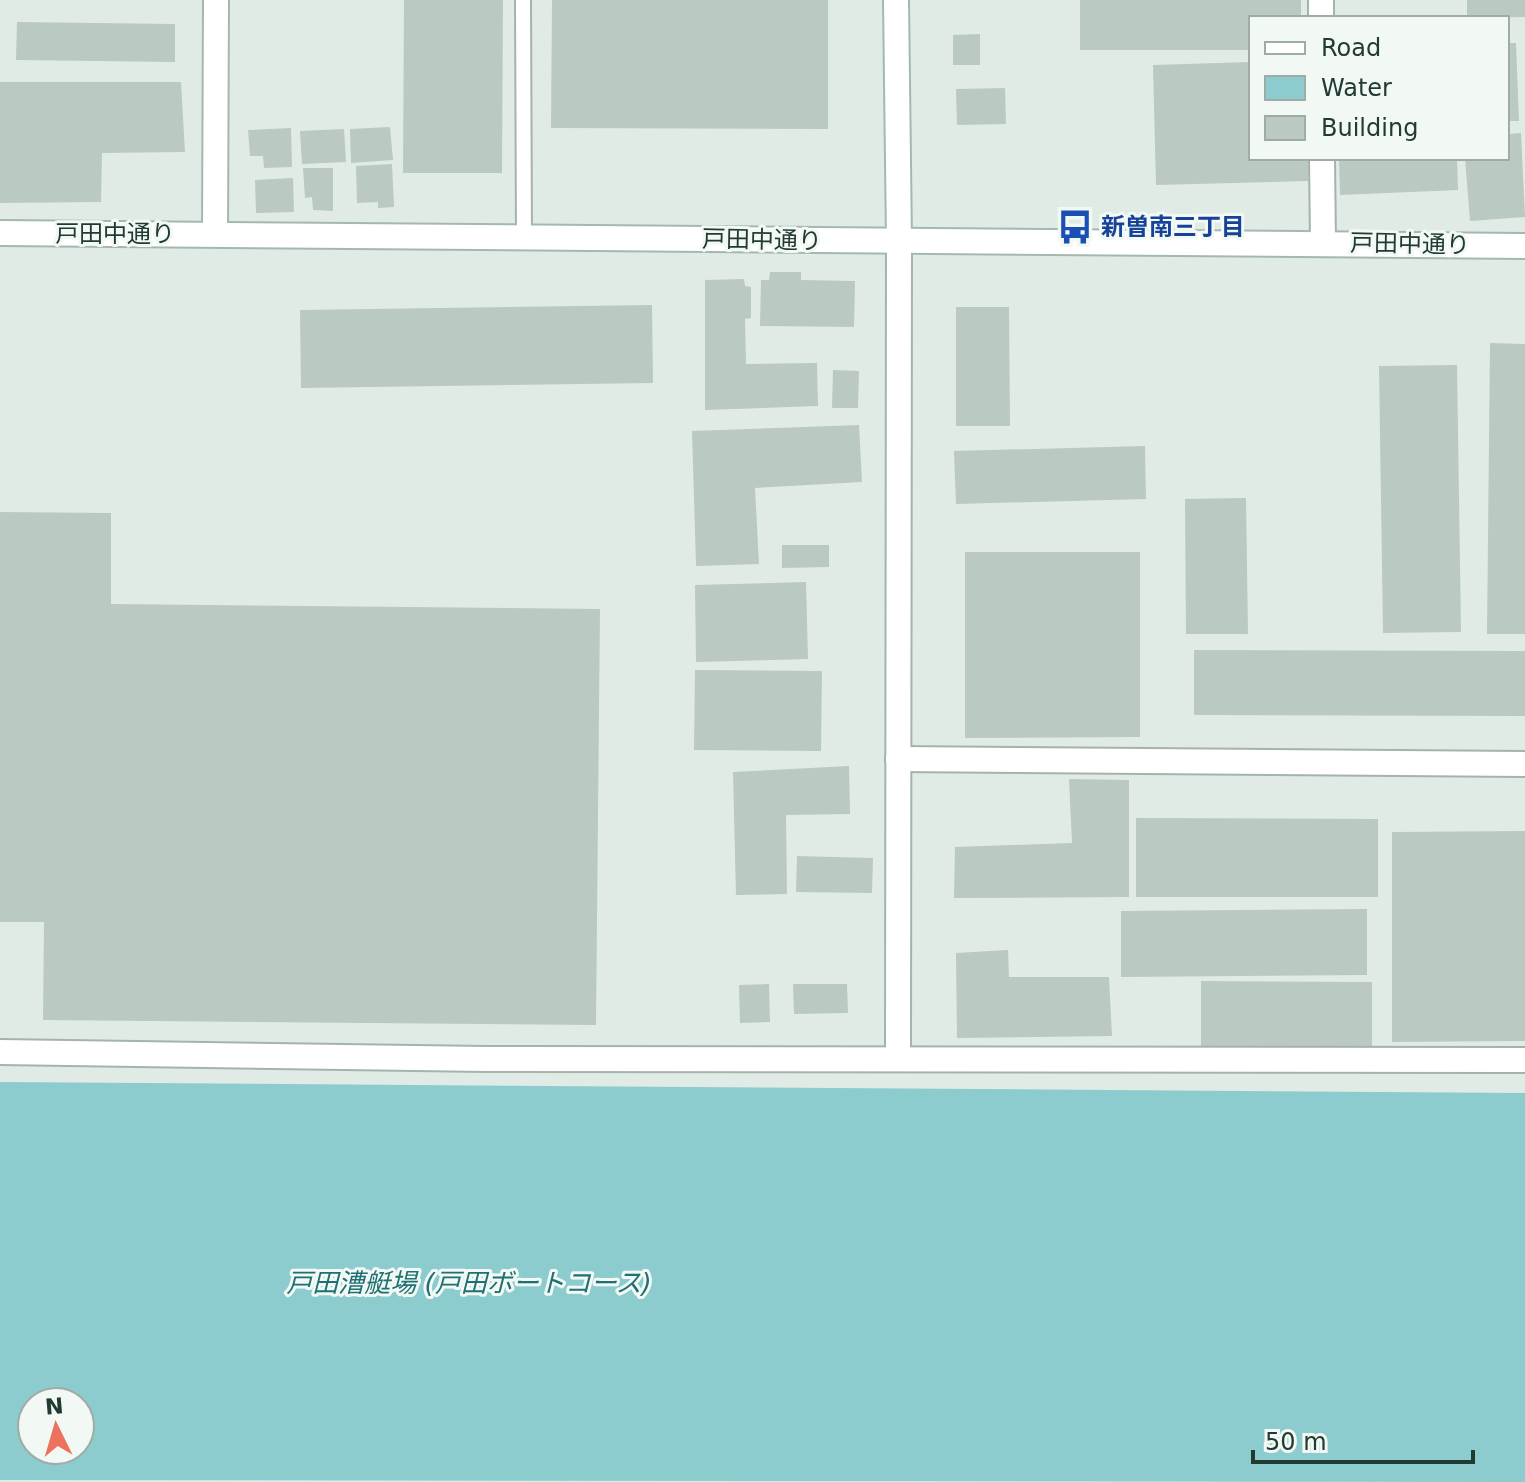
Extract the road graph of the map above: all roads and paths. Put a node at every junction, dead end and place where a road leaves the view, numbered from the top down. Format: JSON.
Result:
{"nodes":[{"id":1,"x":216,"y":0,"type":"edge"},
{"id":2,"x":523,"y":0,"type":"edge"},
{"id":3,"x":896,"y":0,"type":"edge"},
{"id":4,"x":1322,"y":160,"type":"edge"},
{"id":5,"x":0,"y":233,"type":"edge"},
{"id":6,"x":215,"y":234,"type":"junction"},
{"id":7,"x":524,"y":238,"type":"junction"},
{"id":8,"x":899,"y":241,"type":"junction"},
{"id":9,"x":1323,"y":244,"type":"junction"},
{"id":10,"x":1525,"y":246,"type":"edge"},
{"id":11,"x":898,"y":759,"type":"junction"},
{"id":12,"x":1525,"y":764,"type":"edge"},
{"id":13,"x":0,"y":1052,"type":"edge"},
{"id":14,"x":898,"y":1057,"type":"junction"},
{"id":15,"x":1525,"y":1060,"type":"edge"}],
"edges":[{"from":1,"to":6,"type":"street"},
{"from":2,"to":7,"type":"lane"},
{"from":3,"to":8,"type":"street"},
{"from":4,"to":9,"type":"street"},
{"from":5,"to":6,"type":"street","name":"戸田中通り"},
{"from":6,"to":7,"type":"street","name":"戸田中通り"},
{"from":7,"to":8,"type":"street","name":"戸田中通り"},
{"from":8,"to":9,"type":"street","name":"戸田中通り"},
{"from":8,"to":11,"type":"street"},
{"from":9,"to":10,"type":"street","name":"戸田中通り"},
{"from":11,"to":12,"type":"street"},
{"from":11,"to":14,"type":"street"},
{"from":13,"to":14,"type":"street"},
{"from":14,"to":15,"type":"street"}]}
